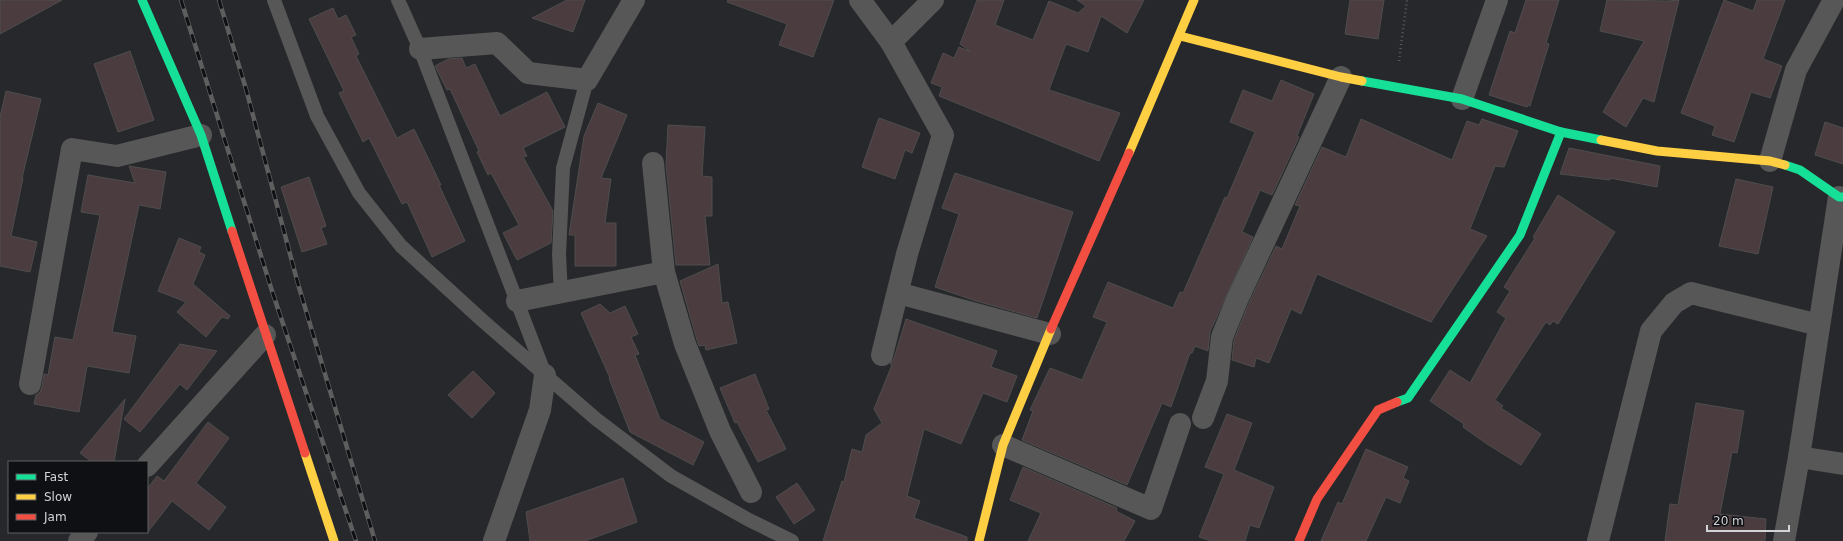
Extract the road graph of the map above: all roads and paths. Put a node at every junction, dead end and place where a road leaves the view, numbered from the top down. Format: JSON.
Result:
{"nodes":[{"id":1,"x":142,"y":0,"type":"edge"},
{"id":2,"x":274,"y":0,"type":"edge"},
{"id":3,"x":398,"y":0,"type":"edge"},
{"id":4,"x":634,"y":0,"type":"edge"},
{"id":5,"x":860,"y":0,"type":"edge"},
{"id":6,"x":933,"y":0,"type":"edge"},
{"id":7,"x":1194,"y":0,"type":"edge"},
{"id":8,"x":1407,"y":0,"type":"edge"},
{"id":9,"x":1497,"y":0,"type":"edge"},
{"id":10,"x":1834,"y":0,"type":"edge"},
{"id":11,"x":1180,"y":36,"type":"junction"},
{"id":12,"x":891,"y":42,"type":"junction"},
{"id":13,"x":420,"y":49,"type":"junction"},
{"id":14,"x":1341,"y":77,"type":"junction"},
{"id":15,"x":587,"y":80,"type":"junction"},
{"id":16,"x":1395,"y":87,"type":"junction"},
{"id":17,"x":1462,"y":99,"type":"junction"},
{"id":18,"x":1561,"y":132,"type":"junction"},
{"id":19,"x":201,"y":135,"type":"junction"},
{"id":20,"x":1770,"y":161,"type":"junction"},
{"id":21,"x":653,"y":163,"type":"dead end"},
{"id":22,"x":1841,"y":197,"type":"edge"},
{"id":23,"x":664,"y":272,"type":"junction"},
{"id":24,"x":898,"y":293,"type":"junction"},
{"id":25,"x":561,"y":294,"type":"junction"},
{"id":26,"x":517,"y":301,"type":"junction"},
{"id":27,"x":1819,"y":325,"type":"junction"},
{"id":28,"x":1050,"y":334,"type":"junction"},
{"id":29,"x":265,"y":335,"type":"junction"},
{"id":30,"x":882,"y":356,"type":"dead end"},
{"id":31,"x":545,"y":375,"type":"junction"},
{"id":32,"x":30,"y":384,"type":"dead end"},
{"id":33,"x":1203,"y":418,"type":"dead end"},
{"id":34,"x":1180,"y":424,"type":"dead end"},
{"id":35,"x":1003,"y":445,"type":"junction"},
{"id":36,"x":1799,"y":456,"type":"junction"},
{"id":37,"x":1843,"y":464,"type":"edge"},
{"id":38,"x":148,"y":465,"type":"edge"},
{"id":39,"x":751,"y":492,"type":"dead end"},
{"id":40,"x":86,"y":533,"type":"edge"},
{"id":41,"x":79,"y":541,"type":"edge"},
{"id":42,"x":334,"y":541,"type":"edge"},
{"id":43,"x":494,"y":541,"type":"edge"},
{"id":44,"x":792,"y":541,"type":"edge"},
{"id":45,"x":979,"y":541,"type":"edge"},
{"id":46,"x":1299,"y":541,"type":"edge"},
{"id":47,"x":1598,"y":541,"type":"edge"},
{"id":48,"x":1784,"y":541,"type":"edge"}],
"edges":[{"from":1,"to":19,"type":"street"},
{"from":2,"to":31,"type":"lane"},
{"from":3,"to":13,"type":"lane"},
{"from":4,"to":15,"type":"street"},
{"from":5,"to":12,"type":"street"},
{"from":6,"to":12,"type":"street"},
{"from":7,"to":11,"type":"street"},
{"from":8,"to":16,"type":"path"},
{"from":9,"to":17,"type":"street"},
{"from":10,"to":20,"type":"street"},
{"from":11,"to":14,"type":"street"},
{"from":11,"to":28,"type":"street"},
{"from":12,"to":24,"type":"street"},
{"from":13,"to":15,"type":"street"},
{"from":13,"to":26,"type":"lane"},
{"from":14,"to":16,"type":"street"},
{"from":14,"to":33,"type":"street"},
{"from":15,"to":25,"type":"lane"},
{"from":16,"to":17,"type":"street"},
{"from":17,"to":18,"type":"street"},
{"from":18,"to":20,"type":"street"},
{"from":18,"to":46,"type":"street"},
{"from":19,"to":29,"type":"street"},
{"from":19,"to":32,"type":"street"},
{"from":20,"to":22,"type":"street"},
{"from":21,"to":23,"type":"street"},
{"from":22,"to":27,"type":"street"},
{"from":23,"to":25,"type":"street"},
{"from":23,"to":39,"type":"street"},
{"from":24,"to":28,"type":"street"},
{"from":24,"to":30,"type":"street"},
{"from":25,"to":26,"type":"street"},
{"from":26,"to":31,"type":"lane"},
{"from":27,"to":36,"type":"street"},
{"from":27,"to":47,"type":"street"},
{"from":28,"to":35,"type":"street"},
{"from":29,"to":38,"type":"street"},
{"from":29,"to":42,"type":"street"},
{"from":31,"to":43,"type":"street"},
{"from":31,"to":44,"type":"lane"},
{"from":34,"to":35,"type":"street"},
{"from":35,"to":45,"type":"street"},
{"from":36,"to":37,"type":"street"},
{"from":36,"to":48,"type":"street"},
{"from":40,"to":41,"type":"street"}]}
